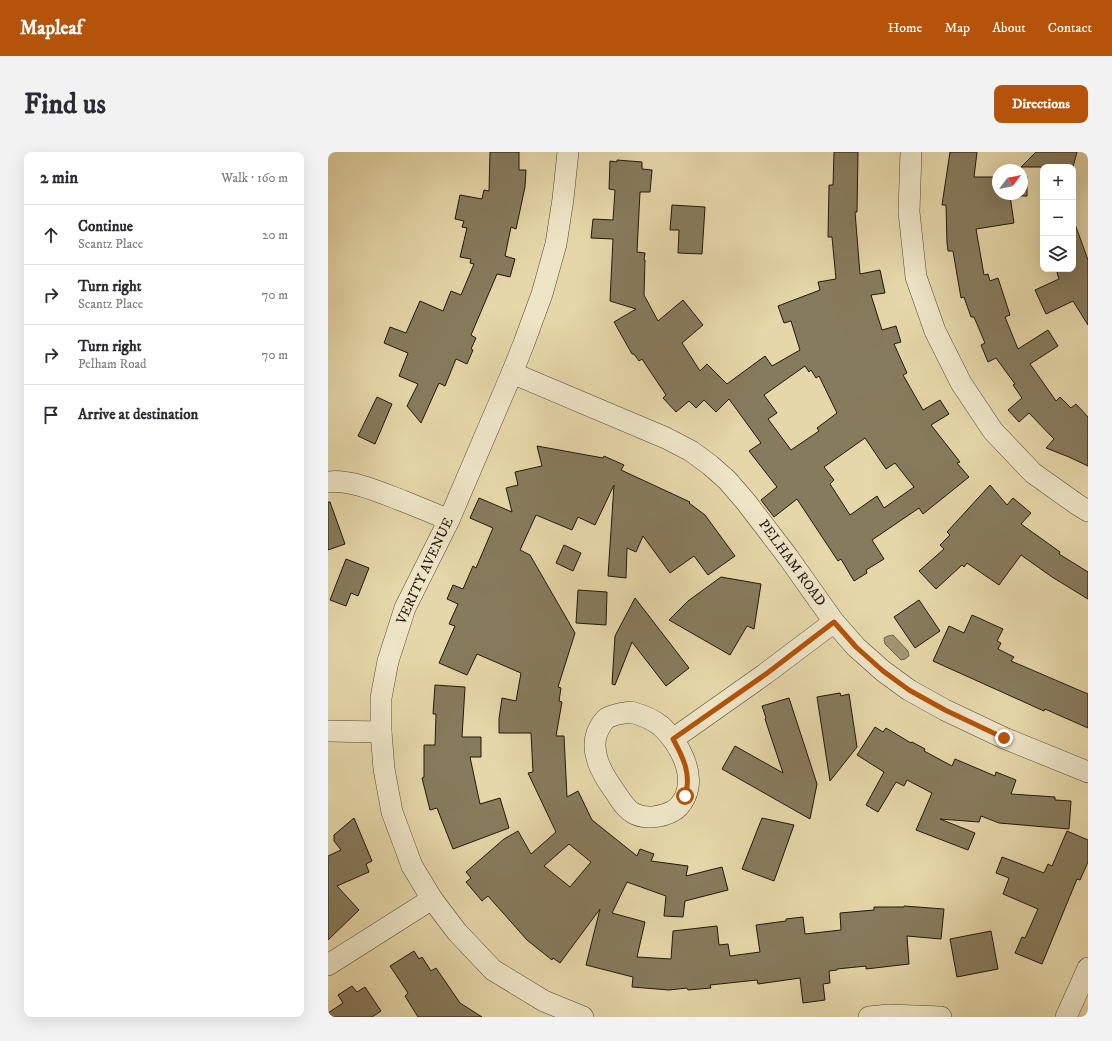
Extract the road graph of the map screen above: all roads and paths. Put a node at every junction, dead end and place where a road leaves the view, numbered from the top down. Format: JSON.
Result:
{"nodes":[{"id":1,"x":568,"y":152,"type":"edge"},
{"id":2,"x":911,"y":152,"type":"edge"},
{"id":3,"x":512,"y":372,"type":"junction"},
{"id":4,"x":328,"y":482,"type":"edge"},
{"id":5,"x":1088,"y":510,"type":"edge"},
{"id":6,"x":449,"y":520,"type":"junction"},
{"id":7,"x":834,"y":622,"type":"junction"},
{"id":8,"x":328,"y":731,"type":"edge"},
{"id":9,"x":381,"y":732,"type":"junction"},
{"id":10,"x":673,"y":739,"type":"junction"},
{"id":11,"x":1088,"y":772,"type":"edge"},
{"id":12,"x":432,"y":899,"type":"junction"},
{"id":13,"x":328,"y":965,"type":"edge"},
{"id":14,"x":1088,"y":968,"type":"edge"},
{"id":15,"x":583,"y":1017,"type":"edge"},
{"id":16,"x":869,"y":1017,"type":"edge"},
{"id":17,"x":941,"y":1017,"type":"edge"},
{"id":18,"x":1066,"y":1017,"type":"edge"}],
"edges":[{"from":1,"to":3,"type":"street","name":"VERITY AVENUE"},
{"from":2,"to":5,"type":"street"},
{"from":3,"to":6,"type":"street","name":"VERITY AVENUE"},
{"from":3,"to":7,"type":"street","name":"PELHAM ROAD"},
{"from":4,"to":6,"type":"street"},
{"from":6,"to":9,"type":"street","name":"VERITY AVENUE"},
{"from":7,"to":10,"type":"street"},
{"from":7,"to":11,"type":"street","name":"PELHAM ROAD"},
{"from":8,"to":9,"type":"street"},
{"from":9,"to":12,"type":"street","name":"VERITY AVENUE"},
{"from":10,"to":10,"type":"street"},
{"from":12,"to":13,"type":"street"},
{"from":12,"to":15,"type":"street","name":"VERITY AVENUE"},
{"from":14,"to":18,"type":"street"},
{"from":16,"to":17,"type":"street"}]}
